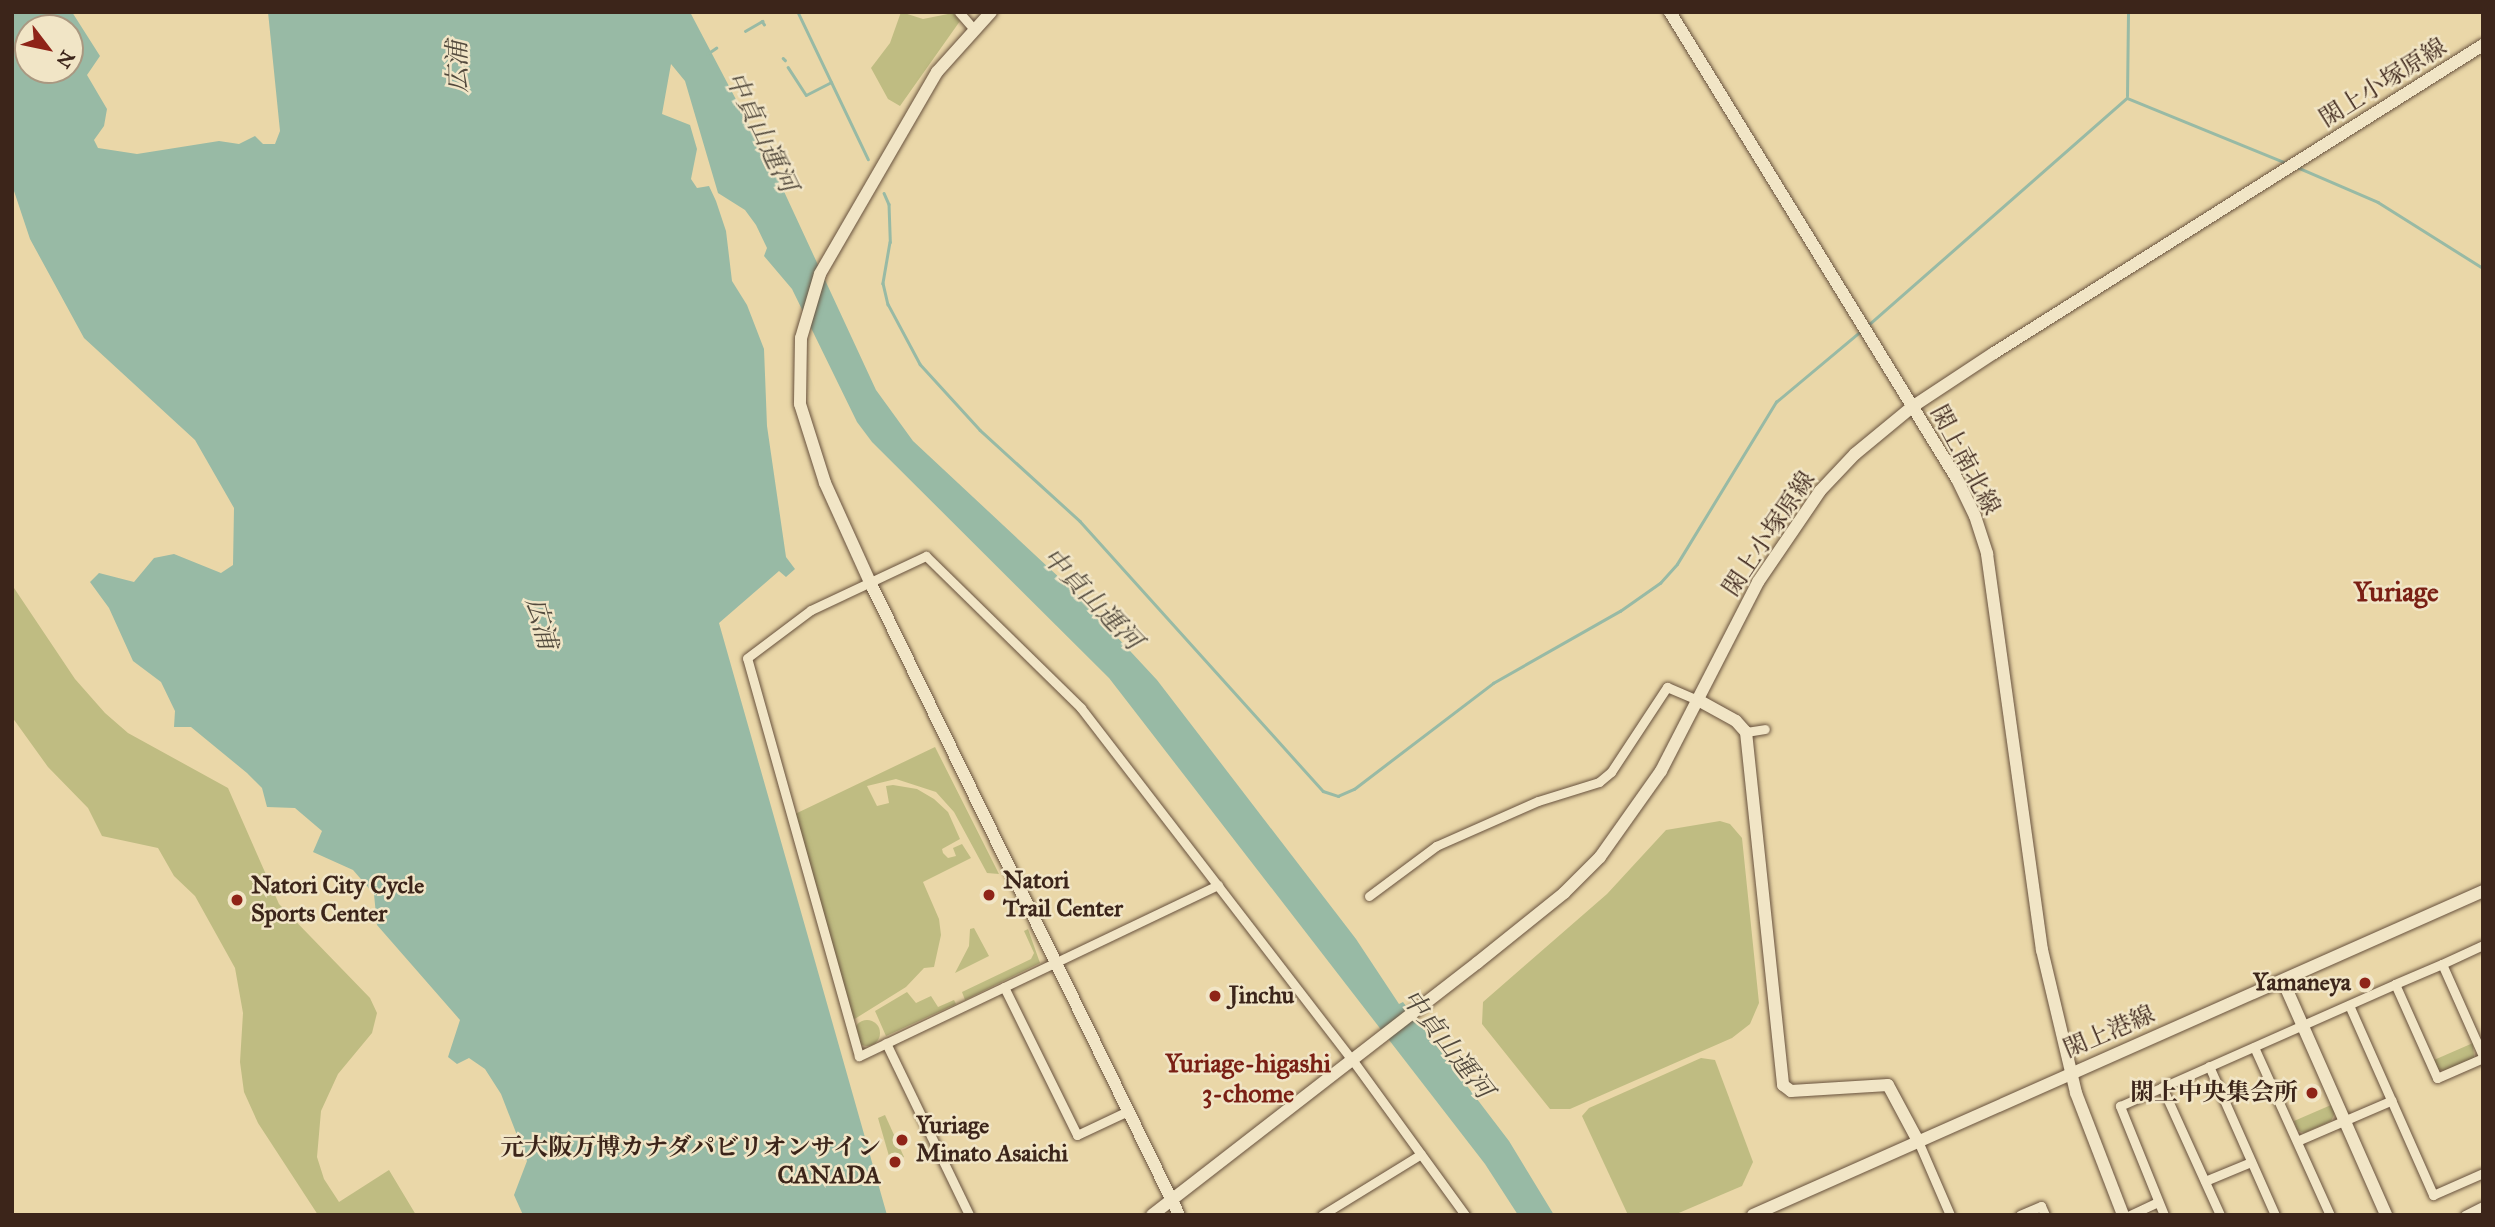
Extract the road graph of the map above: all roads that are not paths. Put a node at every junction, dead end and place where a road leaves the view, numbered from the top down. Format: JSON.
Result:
{"nodes":[{"id":1,"x":959,"y":12,"type":"edge"},
{"id":2,"x":990,"y":12,"type":"edge"},
{"id":3,"x":1670,"y":12,"type":"edge"},
{"id":4,"x":973,"y":28,"type":"junction"},
{"id":5,"x":2483,"y":45,"type":"edge"},
{"id":6,"x":1912,"y":407,"type":"junction"},
{"id":7,"x":870,"y":582,"type":"junction"},
{"id":8,"x":1698,"y":700,"type":"junction"},
{"id":9,"x":1765,"y":729,"type":"dead end"},
{"id":10,"x":1746,"y":732,"type":"junction"},
{"id":11,"x":1218,"y":885,"type":"junction"},
{"id":12,"x":2483,"y":891,"type":"edge"},
{"id":13,"x":1369,"y":897,"type":"dead end"},
{"id":14,"x":2483,"y":945,"type":"edge"},
{"id":15,"x":1055,"y":963,"type":"junction"},
{"id":16,"x":2442,"y":964,"type":"junction"},
{"id":17,"x":2283,"y":981,"type":"junction"},
{"id":18,"x":2395,"y":984,"type":"junction"},
{"id":19,"x":1004,"y":987,"type":"junction"},
{"id":20,"x":2349,"y":1005,"type":"junction"},
{"id":21,"x":2302,"y":1025,"type":"junction"},
{"id":22,"x":886,"y":1043,"type":"junction"},
{"id":23,"x":2254,"y":1047,"type":"junction"},
{"id":24,"x":2483,"y":1057,"type":"edge"},
{"id":25,"x":1351,"y":1058,"type":"junction"},
{"id":26,"x":2209,"y":1066,"type":"junction"},
{"id":27,"x":2070,"y":1072,"type":"junction"},
{"id":28,"x":2162,"y":1087,"type":"junction"},
{"id":29,"x":2392,"y":1100,"type":"junction"},
{"id":30,"x":1128,"y":1111,"type":"junction"},
{"id":31,"x":2345,"y":1121,"type":"junction"},
{"id":32,"x":1919,"y":1141,"type":"junction"},
{"id":33,"x":2297,"y":1141,"type":"junction"},
{"id":34,"x":1421,"y":1154,"type":"junction"},
{"id":35,"x":2250,"y":1162,"type":"junction"},
{"id":36,"x":2483,"y":1173,"type":"edge"},
{"id":37,"x":2205,"y":1181,"type":"junction"},
{"id":38,"x":1171,"y":1199,"type":"junction"},
{"id":39,"x":2158,"y":1202,"type":"junction"},
{"id":40,"x":2483,"y":1206,"type":"edge"},
{"id":41,"x":1755,"y":1214,"type":"edge"},
{"id":42,"x":969,"y":1215,"type":"edge"},
{"id":43,"x":1152,"y":1215,"type":"edge"},
{"id":44,"x":1179,"y":1215,"type":"edge"},
{"id":45,"x":1322,"y":1215,"type":"edge"},
{"id":46,"x":1465,"y":1215,"type":"edge"},
{"id":47,"x":1950,"y":1215,"type":"edge"},
{"id":48,"x":2020,"y":1215,"type":"edge"},
{"id":49,"x":2045,"y":1215,"type":"edge"},
{"id":50,"x":2123,"y":1215,"type":"edge"},
{"id":51,"x":2130,"y":1215,"type":"edge"},
{"id":52,"x":2164,"y":1215,"type":"edge"},
{"id":53,"x":2220,"y":1215,"type":"edge"},
{"id":54,"x":2274,"y":1215,"type":"edge"},
{"id":55,"x":2330,"y":1215,"type":"edge"},
{"id":56,"x":2386,"y":1215,"type":"edge"},
{"id":57,"x":2465,"y":1215,"type":"edge"}],
"edges":[{"from":1,"to":4,"type":"street"},
{"from":2,"to":4,"type":"street"},
{"from":3,"to":6,"type":"street","name":"閖上南北線"},
{"from":4,"to":7,"type":"street"},
{"from":5,"to":6,"type":"street","name":"閖上小塚原線"},
{"from":6,"to":8,"type":"street","name":"閖上小塚原線"},
{"from":6,"to":27,"type":"street","name":"閖上南北線"},
{"from":7,"to":11,"type":"street"},
{"from":7,"to":15,"type":"street"},
{"from":7,"to":22,"type":"street"},
{"from":8,"to":10,"type":"street"},
{"from":8,"to":13,"type":"street"},
{"from":8,"to":25,"type":"street","name":"閖上小塚原線"},
{"from":9,"to":10,"type":"street"},
{"from":10,"to":32,"type":"street"},
{"from":11,"to":15,"type":"street"},
{"from":11,"to":25,"type":"street"},
{"from":12,"to":17,"type":"street","name":"閖上港線"},
{"from":14,"to":16,"type":"street"},
{"from":15,"to":19,"type":"street"},
{"from":15,"to":30,"type":"street"},
{"from":16,"to":18,"type":"street"},
{"from":16,"to":24,"type":"street"},
{"from":17,"to":21,"type":"street"},
{"from":17,"to":27,"type":"street","name":"閖上港線"},
{"from":18,"to":20,"type":"street"},
{"from":18,"to":24,"type":"street"},
{"from":19,"to":22,"type":"street"},
{"from":19,"to":30,"type":"street"},
{"from":20,"to":21,"type":"street"},
{"from":20,"to":29,"type":"street"},
{"from":21,"to":23,"type":"street"},
{"from":21,"to":31,"type":"street"},
{"from":22,"to":42,"type":"street"},
{"from":23,"to":26,"type":"street"},
{"from":23,"to":33,"type":"street"},
{"from":25,"to":34,"type":"street"},
{"from":25,"to":38,"type":"street"},
{"from":26,"to":28,"type":"street"},
{"from":26,"to":35,"type":"street"},
{"from":27,"to":32,"type":"street","name":"閖上港線"},
{"from":27,"to":50,"type":"street","name":"閖上南北線"},
{"from":28,"to":37,"type":"street"},
{"from":28,"to":39,"type":"street"},
{"from":29,"to":31,"type":"street"},
{"from":29,"to":36,"type":"street"},
{"from":30,"to":38,"type":"street"},
{"from":31,"to":33,"type":"street"},
{"from":31,"to":56,"type":"street"},
{"from":32,"to":41,"type":"street","name":"閖上港線"},
{"from":32,"to":47,"type":"street"},
{"from":33,"to":55,"type":"street"},
{"from":34,"to":45,"type":"street"},
{"from":34,"to":46,"type":"street"},
{"from":35,"to":37,"type":"street"},
{"from":35,"to":54,"type":"street"},
{"from":37,"to":53,"type":"street"},
{"from":38,"to":43,"type":"street"},
{"from":38,"to":44,"type":"street"},
{"from":39,"to":51,"type":"street"},
{"from":39,"to":52,"type":"street"},
{"from":40,"to":57,"type":"street"},
{"from":48,"to":49,"type":"street"}]}
